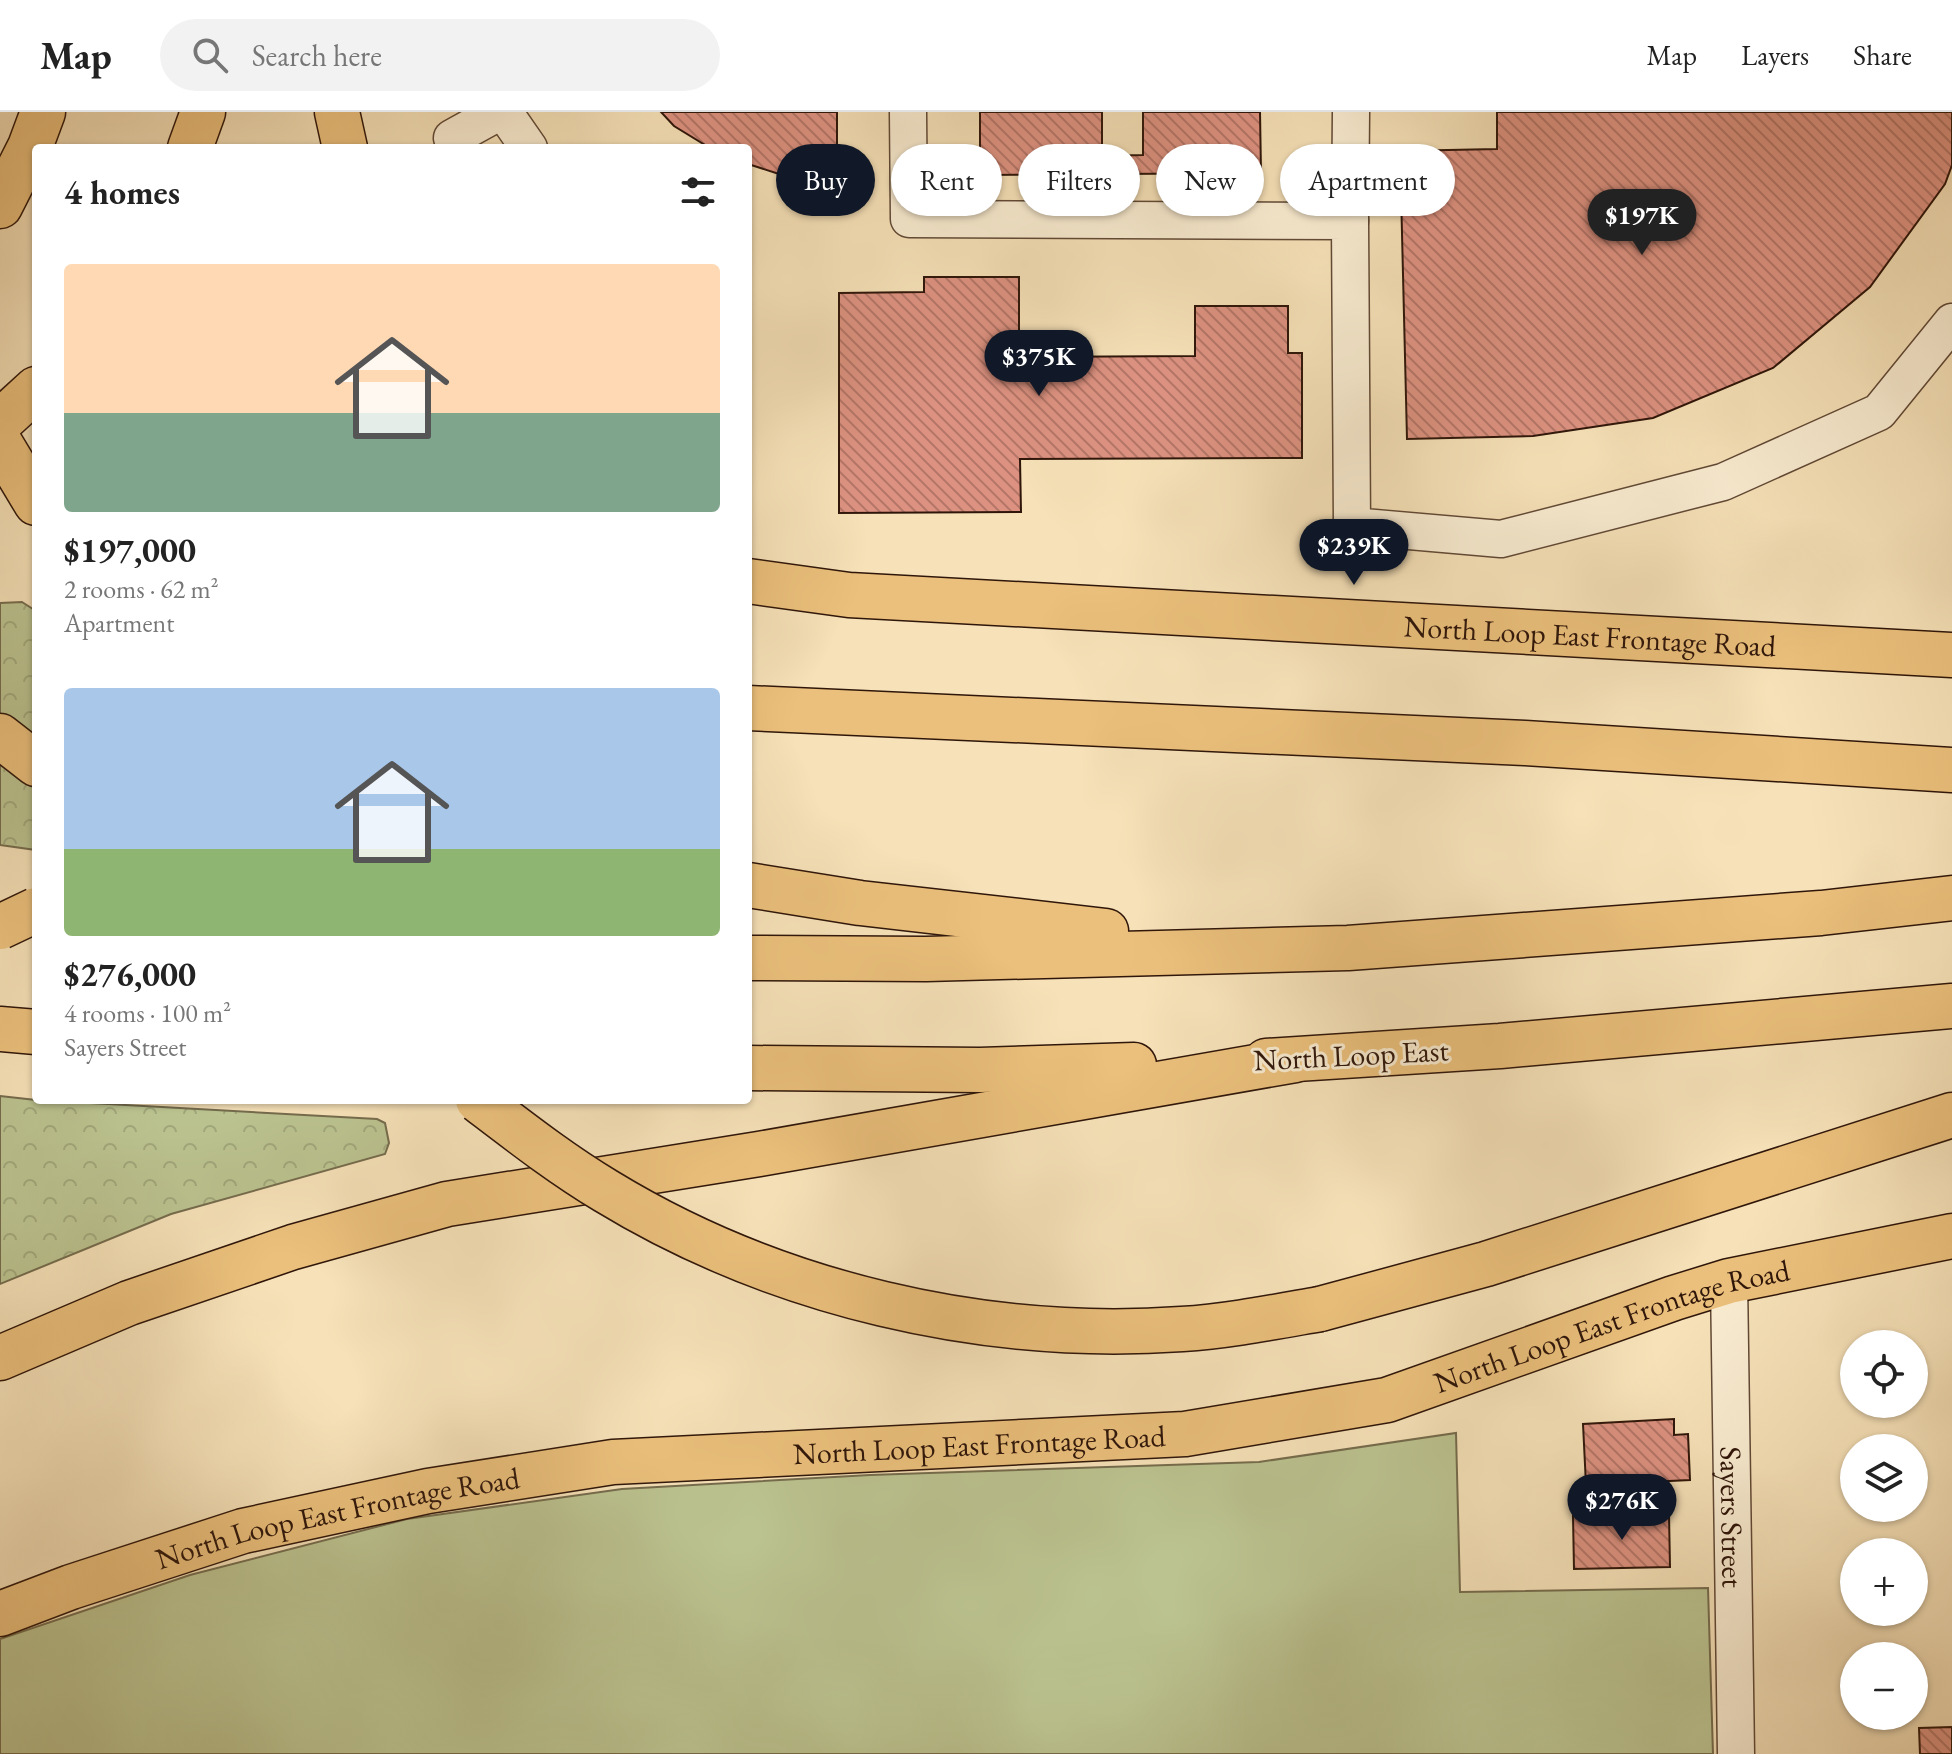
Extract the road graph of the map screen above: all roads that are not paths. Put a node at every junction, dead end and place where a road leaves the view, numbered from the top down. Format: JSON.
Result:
{"nodes":[{"id":1,"x":43,"y":112,"type":"edge"},
{"id":2,"x":203,"y":112,"type":"edge"},
{"id":3,"x":337,"y":112,"type":"edge"},
{"id":4,"x":502,"y":112,"type":"edge"},
{"id":5,"x":908,"y":112,"type":"edge"},
{"id":6,"x":1351,"y":112,"type":"edge"},
{"id":7,"x":451,"y":133,"type":"edge"},
{"id":8,"x":191,"y":144,"type":"edge"},
{"id":9,"x":344,"y":144,"type":"edge"},
{"id":10,"x":526,"y":144,"type":"edge"},
{"id":11,"x":0,"y":206,"type":"edge"},
{"id":12,"x":1350,"y":221,"type":"junction"},
{"id":13,"x":1952,"y":322,"type":"edge"},
{"id":14,"x":32,"y":393,"type":"edge"},
{"id":15,"x":0,"y":422,"type":"edge"},
{"id":16,"x":0,"y":443,"type":"edge"},
{"id":17,"x":32,"y":496,"type":"edge"},
{"id":18,"x":752,"y":582,"type":"edge"},
{"id":19,"x":1952,"y":655,"type":"edge"},
{"id":20,"x":752,"y":708,"type":"edge"},
{"id":21,"x":0,"y":736,"type":"edge"},
{"id":22,"x":32,"y":761,"type":"edge"},
{"id":23,"x":1952,"y":770,"type":"edge"},
{"id":24,"x":752,"y":886,"type":"edge"},
{"id":25,"x":1952,"y":898,"type":"edge"},
{"id":26,"x":32,"y":912,"type":"edge"},
{"id":27,"x":0,"y":919,"type":"edge"},
{"id":28,"x":32,"y":922,"type":"edge"},
{"id":29,"x":0,"y":927,"type":"edge"},
{"id":30,"x":1348,"y":948,"type":"junction"},
{"id":31,"x":752,"y":958,"type":"edge"},
{"id":32,"x":1952,"y":1006,"type":"edge"},
{"id":33,"x":0,"y":1029,"type":"edge"},
{"id":34,"x":32,"y":1032,"type":"edge"},
{"id":35,"x":1295,"y":1060,"type":"junction"},
{"id":36,"x":752,"y":1068,"type":"edge"},
{"id":37,"x":483,"y":1104,"type":"edge"},
{"id":38,"x":1952,"y":1115,"type":"edge"},
{"id":39,"x":1952,"y":1236,"type":"edge"},
{"id":40,"x":1729,"y":1281,"type":"junction"},
{"id":41,"x":0,"y":1358,"type":"edge"},
{"id":42,"x":0,"y":1614,"type":"edge"},
{"id":43,"x":1736,"y":1754,"type":"edge"}],
"edges":[{"from":1,"to":11,"type":"main road"},
{"from":2,"to":8,"type":"main road"},
{"from":3,"to":9,"type":"main road"},
{"from":4,"to":7,"type":"street"},
{"from":4,"to":10,"type":"street"},
{"from":5,"to":12,"type":"street"},
{"from":6,"to":12,"type":"street"},
{"from":12,"to":13,"type":"street"},
{"from":14,"to":15,"type":"main road"},
{"from":16,"to":17,"type":"main road"},
{"from":18,"to":19,"type":"main road","name":"North Loop East Frontage Road"},
{"from":20,"to":23,"type":"main road"},
{"from":21,"to":22,"type":"main road"},
{"from":24,"to":30,"type":"main road"},
{"from":25,"to":30,"type":"main road"},
{"from":26,"to":29,"type":"main road","bridge":true},
{"from":27,"to":28,"type":"main road"},
{"from":30,"to":31,"type":"main road"},
{"from":32,"to":35,"type":"main road","name":"North Loop East"},
{"from":33,"to":34,"type":"main road"},
{"from":35,"to":36,"type":"main road","name":"North Loop East"},
{"from":35,"to":41,"type":"main road"},
{"from":37,"to":38,"type":"main road","bridge":true},
{"from":39,"to":40,"type":"main road","name":"North Loop East Frontage Road"},
{"from":40,"to":42,"type":"main road","name":"North Loop East Frontage Road"},
{"from":40,"to":43,"type":"street","name":"Sayers Street"}]}
